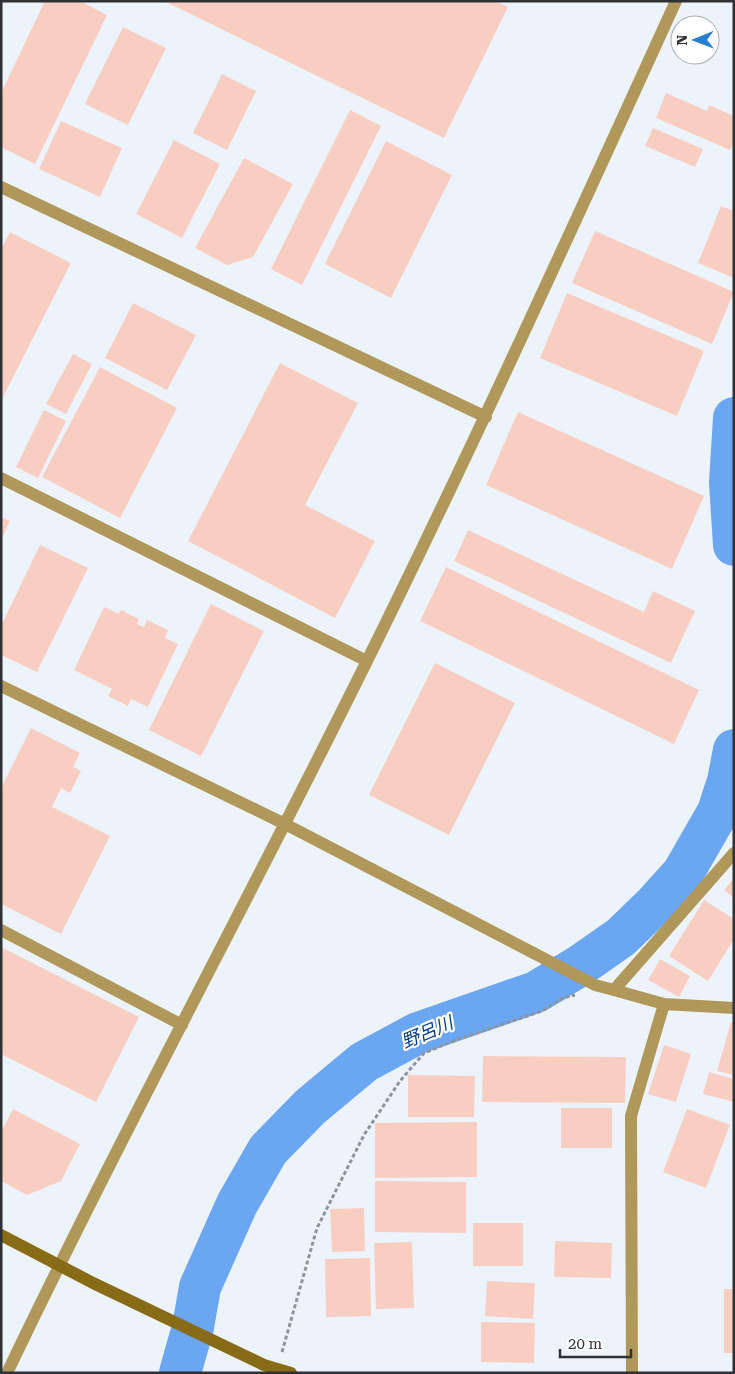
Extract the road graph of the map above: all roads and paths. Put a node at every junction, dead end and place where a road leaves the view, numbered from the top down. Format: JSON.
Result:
{"nodes":[{"id":1,"x":676,"y":1,"type":"edge"},
{"id":2,"x":1,"y":187,"type":"edge"},
{"id":3,"x":486,"y":417,"type":"junction"},
{"id":4,"x":1,"y":478,"type":"edge"},
{"id":5,"x":367,"y":661,"type":"junction"},
{"id":6,"x":1,"y":686,"type":"edge"},
{"id":7,"x":285,"y":824,"type":"junction"},
{"id":8,"x":734,"y":853,"type":"edge"},
{"id":9,"x":1,"y":930,"type":"edge"},
{"id":10,"x":604,"y":988,"type":"junction"},
{"id":11,"x":664,"y":1004,"type":"junction"},
{"id":12,"x":734,"y":1008,"type":"edge"},
{"id":13,"x":182,"y":1025,"type":"junction"},
{"id":14,"x":1,"y":1235,"type":"edge"},
{"id":15,"x":59,"y":1264,"type":"junction"},
{"id":16,"x":277,"y":1369,"type":"junction"},
{"id":17,"x":7,"y":1373,"type":"edge"},
{"id":18,"x":291,"y":1373,"type":"edge"},
{"id":19,"x":632,"y":1373,"type":"edge"}],
"edges":[{"from":1,"to":3,"type":"street"},
{"from":2,"to":3,"type":"street"},
{"from":3,"to":5,"type":"street"},
{"from":4,"to":5,"type":"street"},
{"from":5,"to":7,"type":"street"},
{"from":6,"to":7,"type":"street"},
{"from":7,"to":10,"type":"street"},
{"from":7,"to":13,"type":"street"},
{"from":8,"to":10,"type":"street"},
{"from":9,"to":13,"type":"street"},
{"from":10,"to":11,"type":"street"},
{"from":10,"to":16,"type":"path"},
{"from":11,"to":12,"type":"street"},
{"from":11,"to":19,"type":"street"},
{"from":13,"to":15,"type":"street"},
{"from":14,"to":15,"type":"street"},
{"from":15,"to":16,"type":"street"},
{"from":15,"to":17,"type":"street"},
{"from":16,"to":18,"type":"street"}]}
